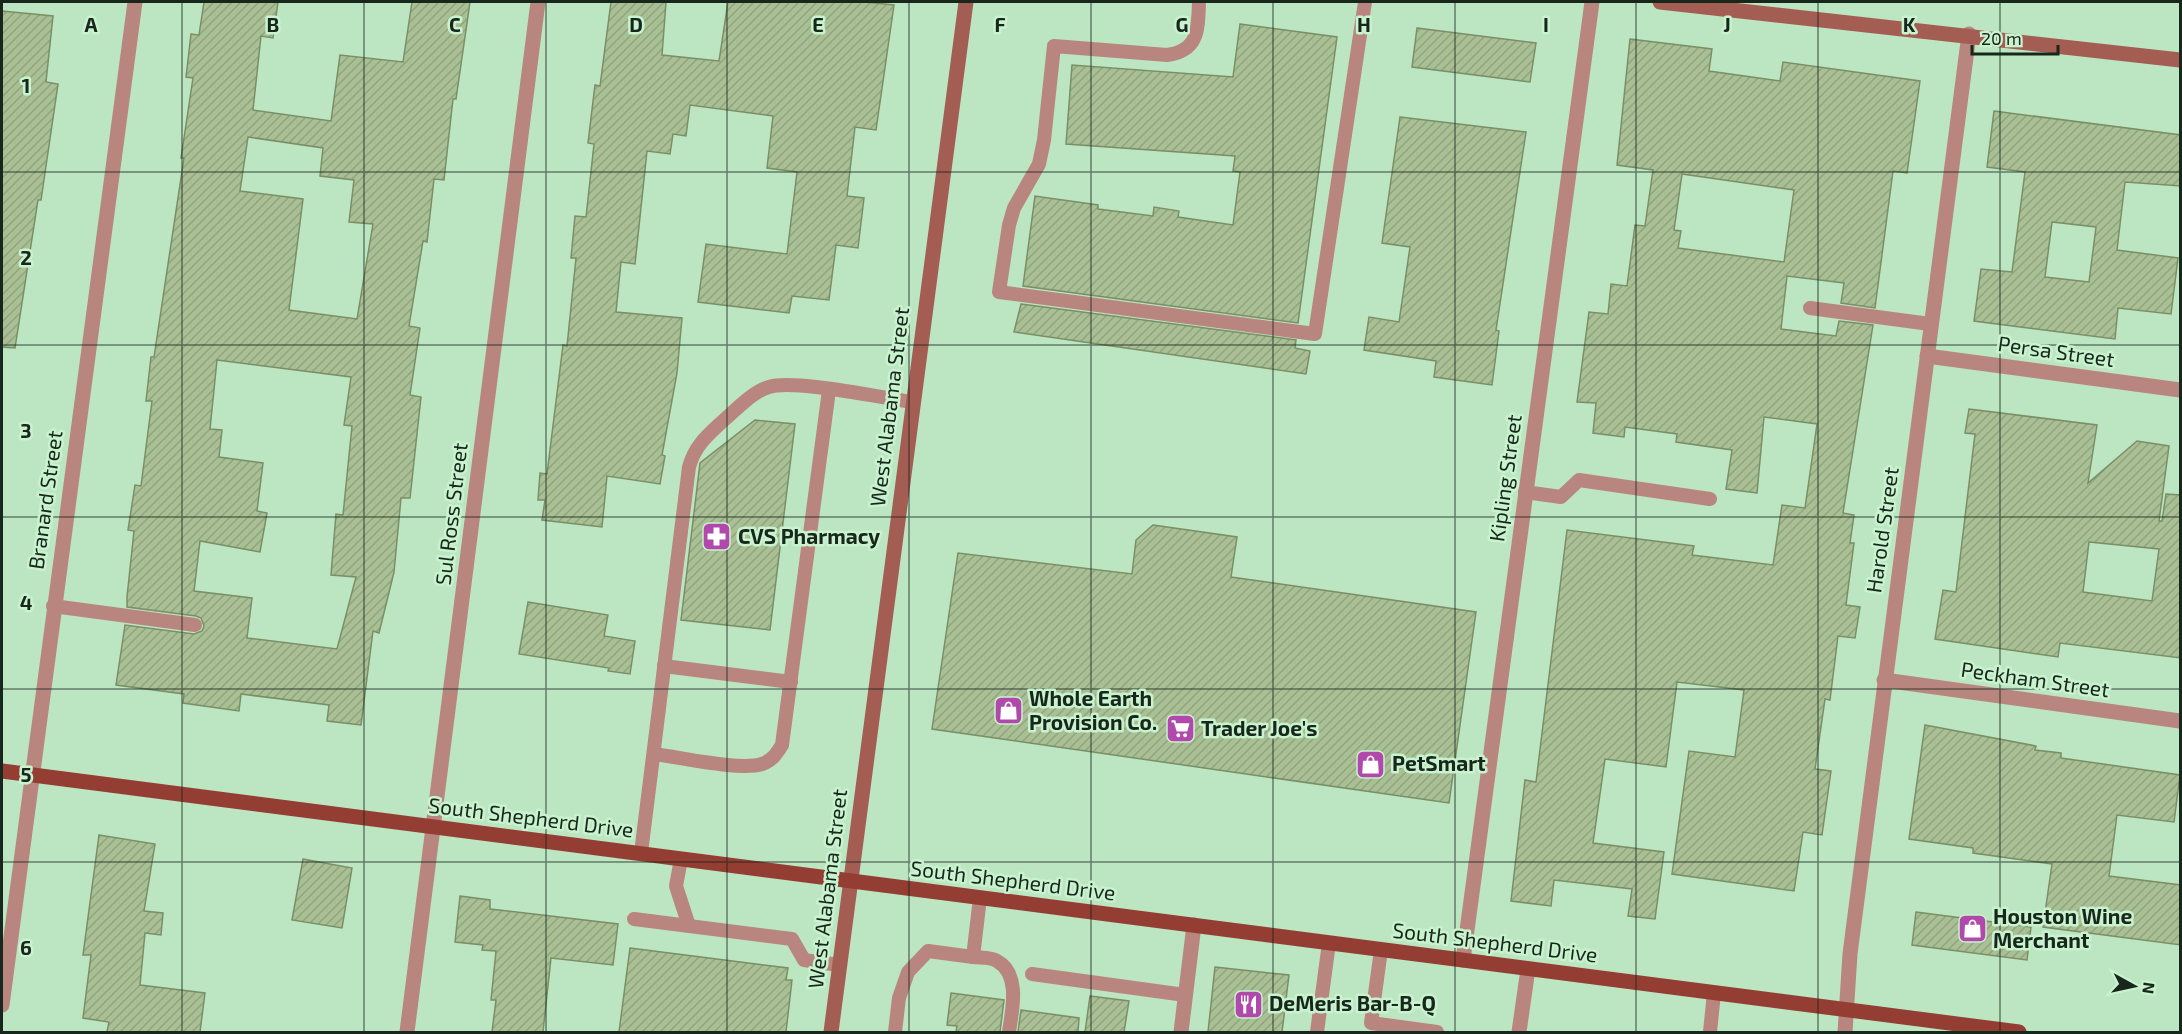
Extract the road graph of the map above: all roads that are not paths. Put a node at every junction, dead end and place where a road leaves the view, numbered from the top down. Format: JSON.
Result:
{"nodes":[{"id":1,"x":135,"y":2,"type":"edge"},
{"id":2,"x":538,"y":2,"type":"edge"},
{"id":3,"x":966,"y":2,"type":"edge"},
{"id":4,"x":1199,"y":2,"type":"edge"},
{"id":5,"x":1365,"y":2,"type":"edge"},
{"id":6,"x":1592,"y":2,"type":"edge"},
{"id":7,"x":1660,"y":2,"type":"edge"},
{"id":8,"x":1710,"y":4,"type":"edge"},
{"id":9,"x":1969,"y":34,"type":"junction"},
{"id":10,"x":2181,"y":60,"type":"edge"},
{"id":11,"x":1810,"y":308,"type":"dead end"},
{"id":12,"x":1930,"y":324,"type":"junction"},
{"id":13,"x":1927,"y":356,"type":"junction"},
{"id":14,"x":829,"y":390,"type":"junction"},
{"id":15,"x":2181,"y":390,"type":"edge"},
{"id":16,"x":912,"y":402,"type":"junction"},
{"id":17,"x":1525,"y":492,"type":"junction"},
{"id":18,"x":1710,"y":499,"type":"dead end"},
{"id":19,"x":53,"y":606,"type":"junction"},
{"id":20,"x":195,"y":625,"type":"dead end"},
{"id":21,"x":664,"y":666,"type":"junction"},
{"id":22,"x":1884,"y":680,"type":"junction"},
{"id":23,"x":791,"y":682,"type":"junction"},
{"id":24,"x":2181,"y":721,"type":"edge"},
{"id":25,"x":654,"y":754,"type":"junction"},
{"id":26,"x":2,"y":771,"type":"edge"},
{"id":27,"x":31,"y":774,"type":"junction"},
{"id":28,"x":434,"y":826,"type":"junction"},
{"id":29,"x":642,"y":853,"type":"junction"},
{"id":30,"x":681,"y":859,"type":"junction"},
{"id":31,"x":850,"y":881,"type":"junction"},
{"id":32,"x":980,"y":898,"type":"junction"},
{"id":33,"x":634,"y":919,"type":"dead end"},
{"id":34,"x":1194,"y":925,"type":"junction"},
{"id":35,"x":689,"y":926,"type":"junction"},
{"id":36,"x":1329,"y":943,"type":"junction"},
{"id":37,"x":1381,"y":950,"type":"junction"},
{"id":38,"x":973,"y":957,"type":"junction"},
{"id":39,"x":1463,"y":960,"type":"junction"},
{"id":40,"x":839,"y":965,"type":"junction"},
{"id":41,"x":1528,"y":969,"type":"junction"},
{"id":42,"x":1032,"y":974,"type":"dead end"},
{"id":43,"x":1714,"y":993,"type":"junction"},
{"id":44,"x":1185,"y":995,"type":"junction"},
{"id":45,"x":2,"y":1005,"type":"edge"},
{"id":46,"x":1846,"y":1010,"type":"junction"},
{"id":47,"x":407,"y":1032,"type":"edge"},
{"id":48,"x":831,"y":1032,"type":"edge"},
{"id":49,"x":895,"y":1032,"type":"edge"},
{"id":50,"x":1009,"y":1032,"type":"edge"},
{"id":51,"x":1181,"y":1032,"type":"edge"},
{"id":52,"x":1317,"y":1032,"type":"edge"},
{"id":53,"x":1437,"y":1032,"type":"edge"},
{"id":54,"x":1519,"y":1032,"type":"edge"},
{"id":55,"x":1710,"y":1032,"type":"edge"},
{"id":56,"x":1845,"y":1032,"type":"edge"},
{"id":57,"x":2019,"y":1032,"type":"edge"}],
"edges":[{"from":1,"to":19,"type":"street","name":"Branard Street"},
{"from":2,"to":28,"type":"street","name":"Sul Ross Street"},
{"from":3,"to":16,"type":"street","name":"West Alabama Street"},
{"from":4,"to":5,"type":"lane"},
{"from":6,"to":17,"type":"street","name":"Kipling Street"},
{"from":7,"to":8,"type":"street"},
{"from":8,"to":9,"type":"street"},
{"from":9,"to":10,"type":"street"},
{"from":9,"to":12,"type":"street","name":"Harold Street"},
{"from":11,"to":12,"type":"lane"},
{"from":12,"to":13,"type":"street","name":"Harold Street"},
{"from":13,"to":15,"type":"street","name":"Persa Street"},
{"from":13,"to":22,"type":"street","name":"Harold Street"},
{"from":14,"to":16,"type":"lane"},
{"from":14,"to":21,"type":"lane"},
{"from":14,"to":23,"type":"lane"},
{"from":16,"to":31,"type":"street","name":"West Alabama Street"},
{"from":17,"to":18,"type":"lane"},
{"from":17,"to":39,"type":"street","name":"Kipling Street"},
{"from":19,"to":20,"type":"lane"},
{"from":19,"to":27,"type":"street","name":"Branard Street"},
{"from":21,"to":23,"type":"lane"},
{"from":21,"to":25,"type":"lane"},
{"from":22,"to":24,"type":"street","name":"Peckham Street"},
{"from":22,"to":46,"type":"street","name":"Harold Street"},
{"from":23,"to":25,"type":"lane"},
{"from":25,"to":29,"type":"lane"},
{"from":26,"to":27,"type":"main road","name":"South Shepherd Drive"},
{"from":27,"to":28,"type":"main road","name":"South Shepherd Drive"},
{"from":27,"to":45,"type":"street","name":"Branard Street"},
{"from":28,"to":29,"type":"main road","name":"South Shepherd Drive"},
{"from":28,"to":47,"type":"street","name":"Sul Ross Street"},
{"from":29,"to":30,"type":"main road","name":"South Shepherd Drive"},
{"from":30,"to":31,"type":"main road","name":"South Shepherd Drive"},
{"from":30,"to":35,"type":"lane"},
{"from":31,"to":32,"type":"main road","name":"South Shepherd Drive"},
{"from":31,"to":40,"type":"street","name":"West Alabama Street"},
{"from":32,"to":34,"type":"main road","name":"South Shepherd Drive"},
{"from":32,"to":38,"type":"lane"},
{"from":33,"to":35,"type":"lane"},
{"from":34,"to":36,"type":"main road","name":"South Shepherd Drive"},
{"from":34,"to":44,"type":"street"},
{"from":35,"to":40,"type":"lane"},
{"from":36,"to":37,"type":"main road","name":"South Shepherd Drive"},
{"from":36,"to":52,"type":"lane"},
{"from":37,"to":39,"type":"main road","name":"South Shepherd Drive"},
{"from":37,"to":53,"type":"lane"},
{"from":38,"to":49,"type":"lane"},
{"from":38,"to":50,"type":"lane"},
{"from":39,"to":41,"type":"main road","name":"South Shepherd Drive"},
{"from":40,"to":48,"type":"street","name":"West Alabama Street"},
{"from":41,"to":43,"type":"main road","name":"South Shepherd Drive"},
{"from":41,"to":54,"type":"street"},
{"from":42,"to":44,"type":"lane"},
{"from":43,"to":46,"type":"main road","name":"South Shepherd Drive"},
{"from":43,"to":55,"type":"lane"},
{"from":44,"to":51,"type":"street"},
{"from":46,"to":56,"type":"street","name":"Harold Street"},
{"from":46,"to":57,"type":"main road","name":"South Shepherd Drive"}]}
